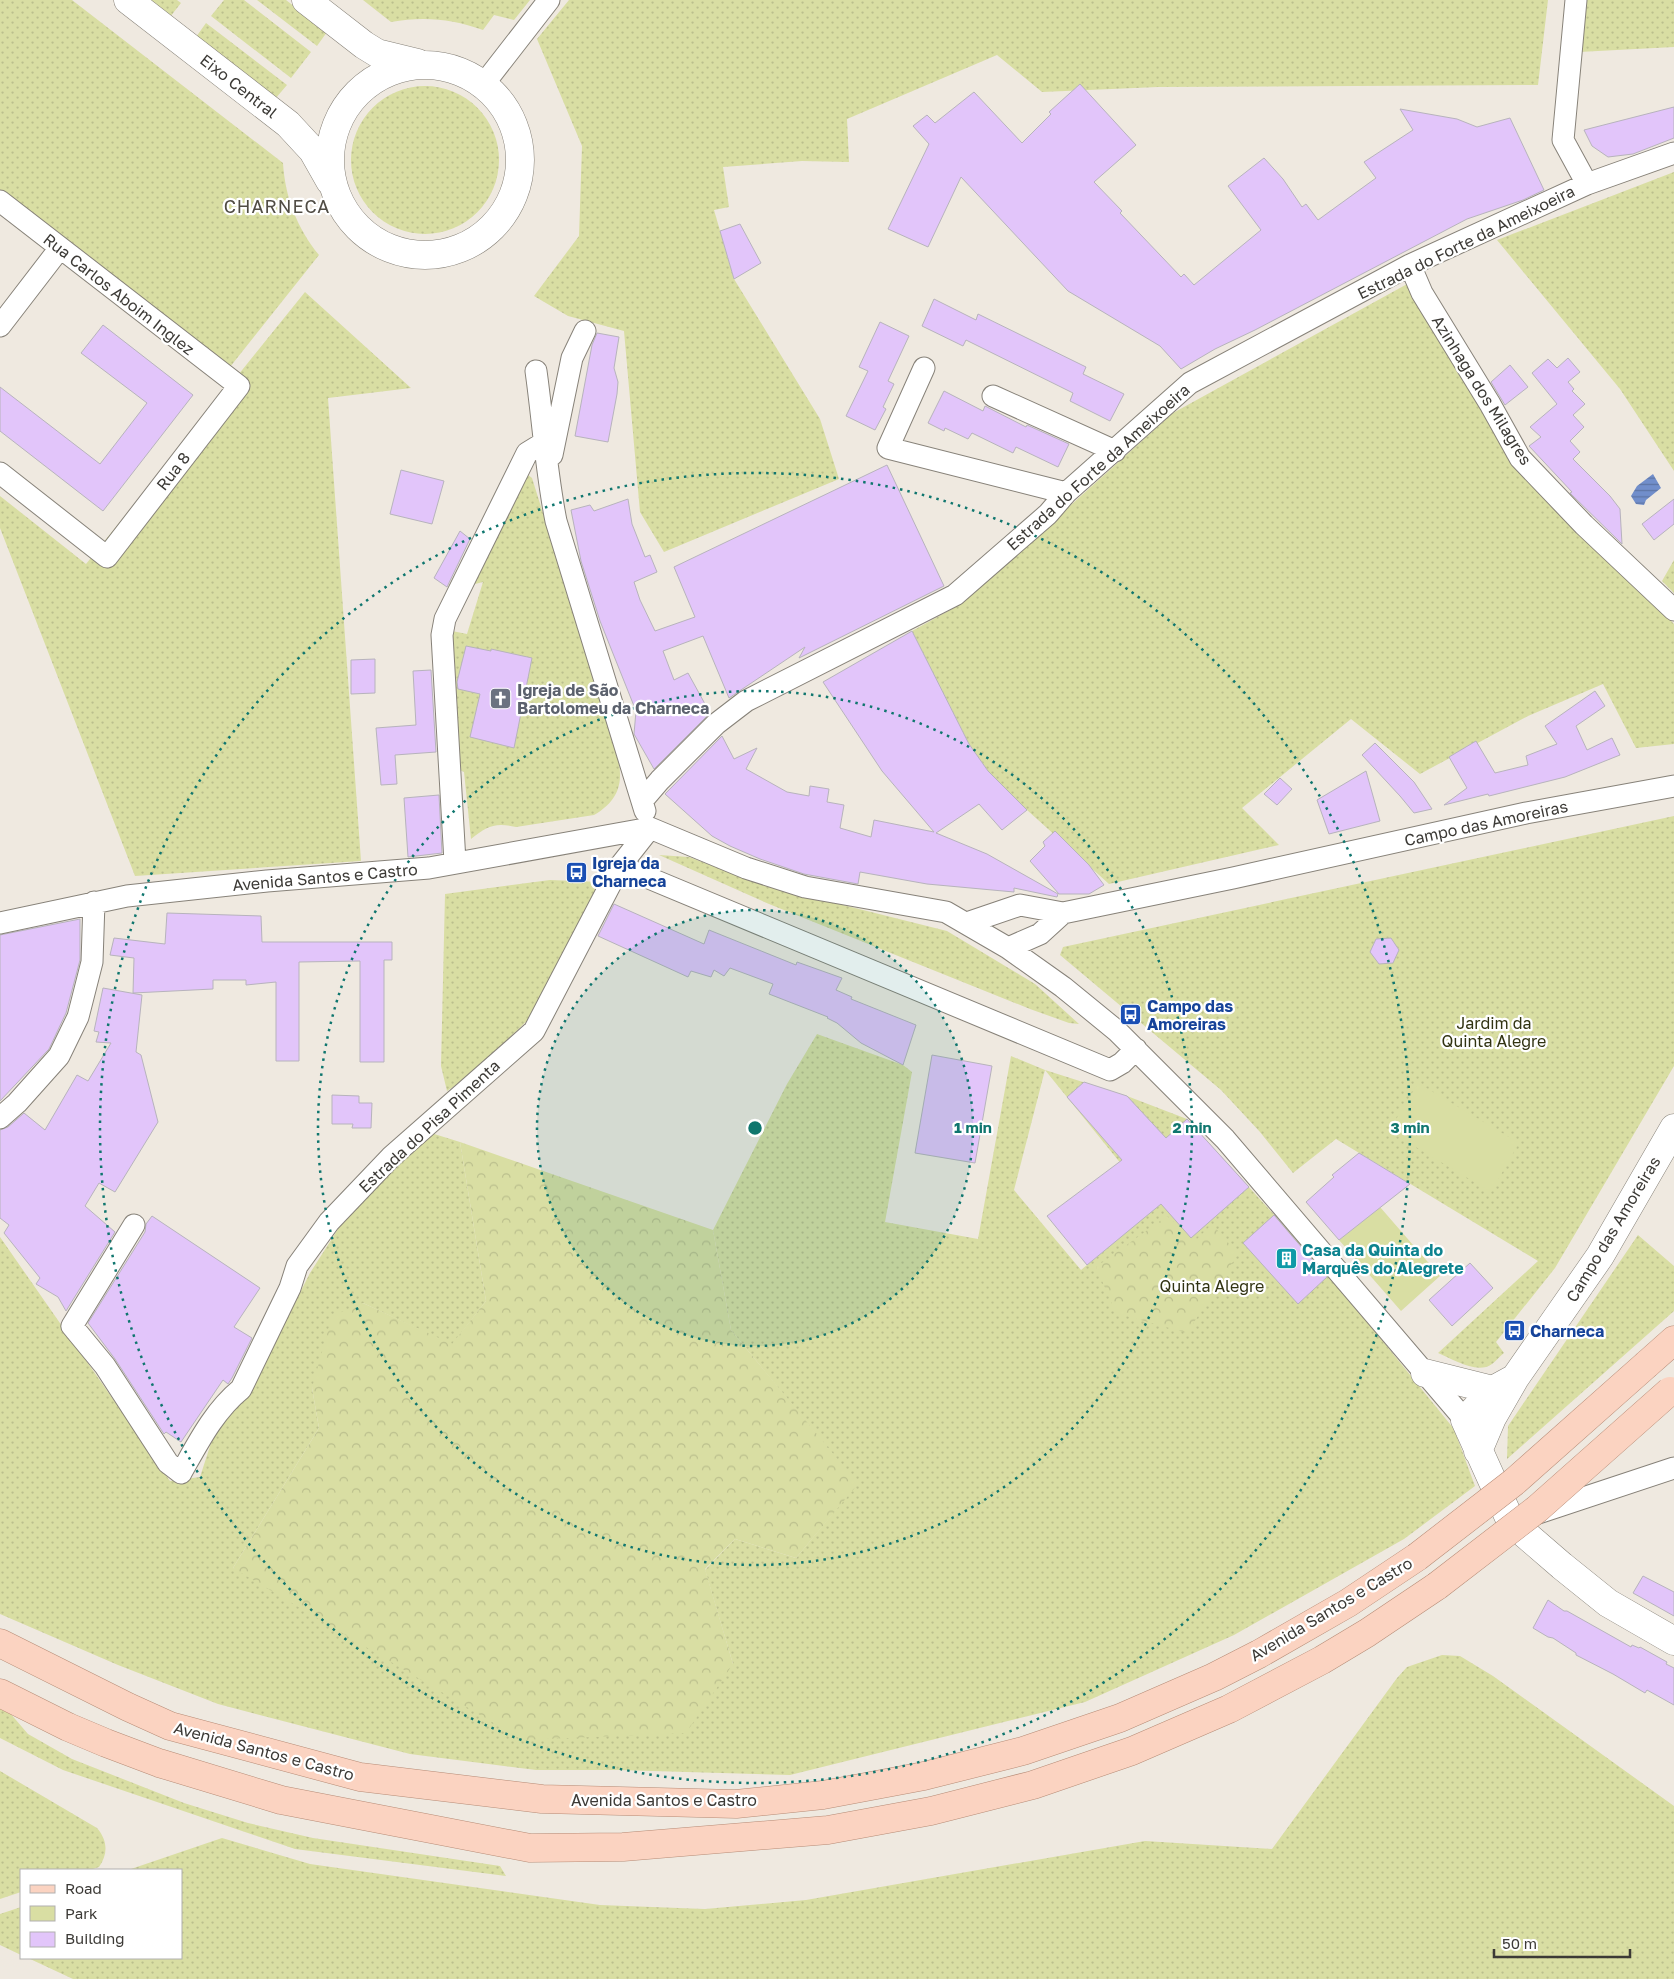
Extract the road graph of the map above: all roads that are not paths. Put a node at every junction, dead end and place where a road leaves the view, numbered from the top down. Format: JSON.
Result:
{"nodes":[{"id":1,"x":128,"y":0,"type":"edge"},
{"id":2,"x":306,"y":0,"type":"edge"},
{"id":3,"x":549,"y":0,"type":"edge"},
{"id":4,"x":1576,"y":0,"type":"edge"},
{"id":5,"x":424,"y":65,"type":"junction"},
{"id":6,"x":483,"y":85,"type":"junction"},
{"id":7,"x":1674,"y":153,"type":"edge"},
{"id":8,"x":1587,"y":184,"type":"junction"},
{"id":9,"x":333,"y":188,"type":"junction"},
{"id":10,"x":0,"y":201,"type":"edge"},
{"id":11,"x":60,"y":248,"type":"junction"},
{"id":12,"x":1410,"y":266,"type":"junction"},
{"id":13,"x":0,"y":326,"type":"edge"},
{"id":14,"x":584,"y":331,"type":"dead end"},
{"id":15,"x":924,"y":368,"type":"dead end"},
{"id":16,"x":536,"y":371,"type":"dead end"},
{"id":17,"x":239,"y":386,"type":"joint"},
{"id":18,"x":993,"y":396,"type":"dead end"},
{"id":19,"x":545,"y":442,"type":"junction"},
{"id":20,"x":1115,"y":451,"type":"junction"},
{"id":21,"x":0,"y":474,"type":"edge"},
{"id":22,"x":547,"y":475,"type":"junction"},
{"id":23,"x":1066,"y":493,"type":"junction"},
{"id":24,"x":1674,"y":610,"type":"edge"},
{"id":25,"x":1674,"y":786,"type":"edge"},
{"id":26,"x":642,"y":801,"type":"junction"},
{"id":27,"x":650,"y":828,"type":"junction"},
{"id":28,"x":456,"y":862,"type":"junction"},
{"id":29,"x":620,"y":866,"type":"junction"},
{"id":30,"x":94,"y":902,"type":"junction"},
{"id":31,"x":1063,"y":913,"type":"junction"},
{"id":32,"x":0,"y":922,"type":"edge"},
{"id":33,"x":967,"y":923,"type":"junction"},
{"id":34,"x":1008,"y":948,"type":"junction"},
{"id":35,"x":1136,"y":1049,"type":"junction"},
{"id":36,"x":0,"y":1118,"type":"edge"},
{"id":37,"x":1674,"y":1128,"type":"edge"},
{"id":38,"x":134,"y":1225,"type":"dead end"},
{"id":39,"x":1674,"y":1340,"type":"edge"},
{"id":40,"x":1425,"y":1373,"type":"junction"},
{"id":41,"x":1504,"y":1384,"type":"junction"},
{"id":42,"x":1672,"y":1389,"type":"edge"},
{"id":43,"x":1465,"y":1420,"type":"junction"},
{"id":44,"x":1478,"y":1451,"type":"junction"},
{"id":45,"x":1674,"y":1468,"type":"edge"},
{"id":46,"x":1512,"y":1522,"type":"junction"},
{"id":47,"x":1674,"y":1641,"type":"edge"},
{"id":48,"x":0,"y":1643,"type":"edge"},
{"id":49,"x":0,"y":1693,"type":"edge"}],
"edges":[{"from":1,"to":9,"type":"main road","name":"Eixo Central"},
{"from":2,"to":5,"type":"main road"},
{"from":3,"to":6,"type":"street"},
{"from":4,"to":8,"type":"street"},
{"from":5,"to":6,"type":"main road","name":"Eixo Central"},
{"from":5,"to":9,"type":"main road"},
{"from":6,"to":9,"type":"main road","name":"Eixo Central"},
{"from":7,"to":8,"type":"street","name":"Estrada do Forte da Ameixoeira"},
{"from":8,"to":12,"type":"street","name":"Estrada do Forte da Ameixoeira"},
{"from":10,"to":11,"type":"street","name":"Rua Carlos Aboim Inglez"},
{"from":11,"to":13,"type":"street"},
{"from":11,"to":17,"type":"street","name":"Rua Carlos Aboim Inglez"},
{"from":12,"to":20,"type":"street","name":"Estrada do Forte da Ameixoeira"},
{"from":12,"to":24,"type":"street","name":"Azinhaga dos Milagres"},
{"from":14,"to":22,"type":"street"},
{"from":15,"to":23,"type":"street"},
{"from":16,"to":19,"type":"street"},
{"from":17,"to":21,"type":"street","name":"Rua 8"},
{"from":18,"to":20,"type":"street"},
{"from":19,"to":22,"type":"street"},
{"from":19,"to":28,"type":"street"},
{"from":20,"to":23,"type":"street","name":"Estrada do Forte da Ameixoeira"},
{"from":22,"to":26,"type":"street"},
{"from":23,"to":26,"type":"street","name":"Estrada do Forte da Ameixoeira"},
{"from":25,"to":31,"type":"street","name":"Campo das Amoreiras"},
{"from":26,"to":27,"type":"street"},
{"from":27,"to":28,"type":"street","name":"Avenida Santos e Castro"},
{"from":27,"to":29,"type":"street","name":"Estrada do Pisa Pimenta"},
{"from":27,"to":33,"type":"street"},
{"from":28,"to":30,"type":"street","name":"Avenida Santos e Castro"},
{"from":29,"to":35,"type":"street"},
{"from":29,"to":38,"type":"street","name":"Estrada do Pisa Pimenta"},
{"from":30,"to":32,"type":"street","name":"Avenida Santos e Castro"},
{"from":30,"to":36,"type":"street"},
{"from":31,"to":33,"type":"street","name":"Campo das Amoreiras"},
{"from":31,"to":34,"type":"street"},
{"from":33,"to":34,"type":"street"},
{"from":34,"to":35,"type":"street"},
{"from":35,"to":40,"type":"street"},
{"from":37,"to":41,"type":"main road","name":"Campo das Amoreiras"},
{"from":39,"to":48,"type":"main road","name":"Avenida Santos e Castro","bridge":true},
{"from":40,"to":41,"type":"main road"},
{"from":40,"to":43,"type":"street"},
{"from":41,"to":43,"type":"main road","name":"Campo das Amoreiras"},
{"from":41,"to":44,"type":"main road","name":"Campo das Amoreiras"},
{"from":42,"to":49,"type":"main road","bridge":true},
{"from":43,"to":44,"type":"main road"},
{"from":44,"to":46,"type":"main road"},
{"from":45,"to":46,"type":"street"},
{"from":46,"to":47,"type":"main road"}]}
